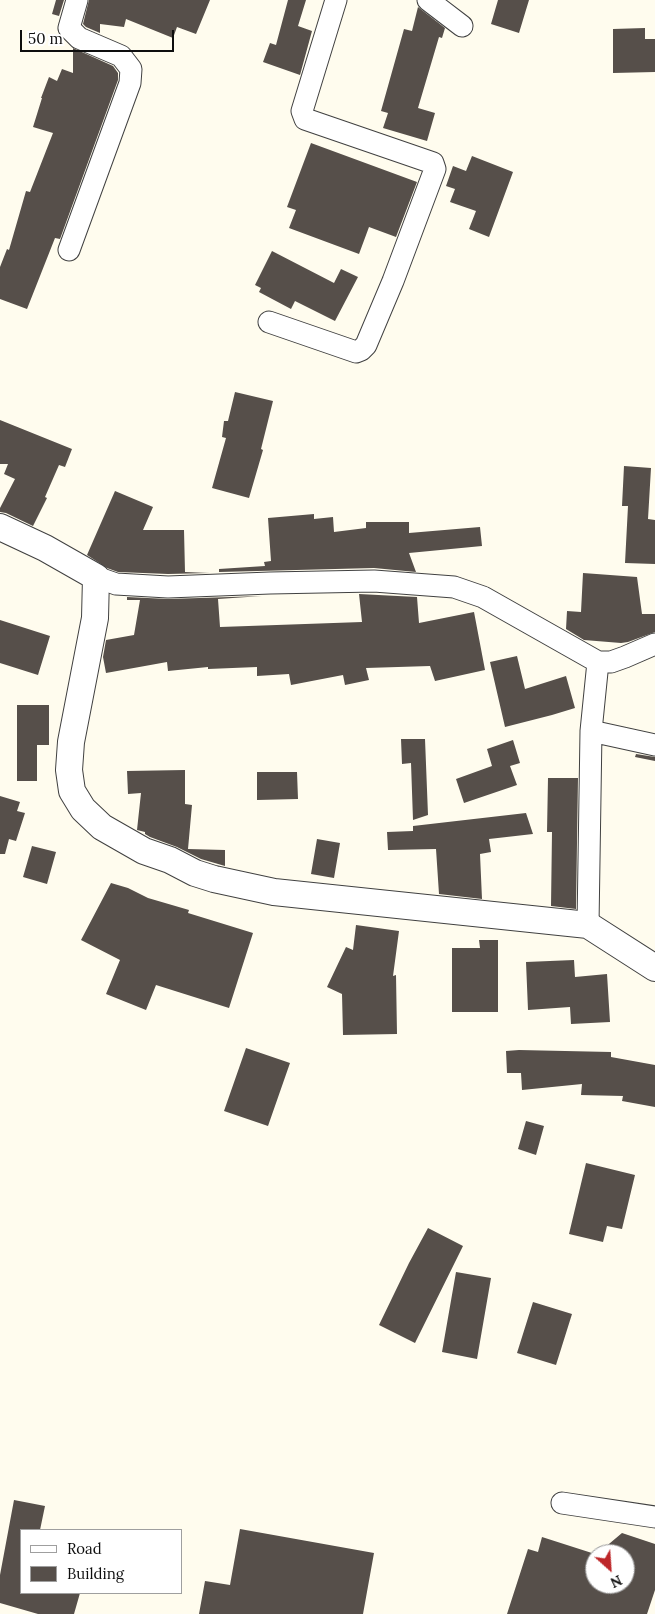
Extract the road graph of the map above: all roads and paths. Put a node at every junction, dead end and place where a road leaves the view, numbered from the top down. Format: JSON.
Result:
{"nodes":[{"id":1,"x":77,"y":0,"type":"edge"},
{"id":2,"x":336,"y":0,"type":"edge"},
{"id":3,"x":428,"y":0,"type":"edge"},
{"id":4,"x":462,"y":26,"type":"dead end"},
{"id":5,"x":70,"y":250,"type":"dead end"},
{"id":6,"x":269,"y":322,"type":"dead end"},
{"id":7,"x":0,"y":527,"type":"edge"},
{"id":8,"x":96,"y":577,"type":"junction"},
{"id":9,"x":655,"y":644,"type":"edge"},
{"id":10,"x":598,"y":662,"type":"junction"},
{"id":11,"x":591,"y":731,"type":"junction"},
{"id":12,"x":655,"y":745,"type":"edge"},
{"id":13,"x":588,"y":925,"type":"junction"},
{"id":14,"x":655,"y":968,"type":"edge"},
{"id":15,"x":562,"y":1503,"type":"dead end"},
{"id":16,"x":655,"y":1517,"type":"edge"}],
"edges":[{"from":1,"to":5,"type":"street"},
{"from":2,"to":6,"type":"street"},
{"from":3,"to":4,"type":"street"},
{"from":7,"to":8,"type":"street"},
{"from":8,"to":10,"type":"street"},
{"from":8,"to":13,"type":"street"},
{"from":9,"to":10,"type":"street"},
{"from":10,"to":11,"type":"street"},
{"from":11,"to":12,"type":"street"},
{"from":11,"to":13,"type":"street"},
{"from":13,"to":14,"type":"street"},
{"from":15,"to":16,"type":"street"}]}
